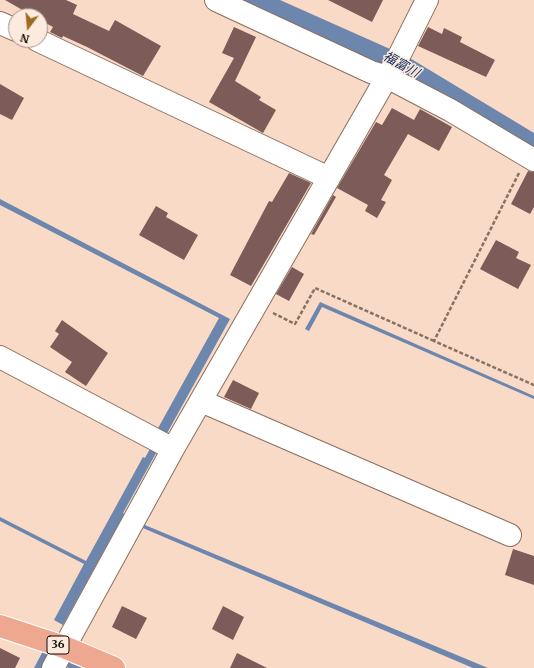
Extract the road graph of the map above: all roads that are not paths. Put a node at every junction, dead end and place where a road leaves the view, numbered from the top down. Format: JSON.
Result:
{"nodes":[{"id":1,"x":216,"y":0,"type":"edge"},
{"id":2,"x":427,"y":0,"type":"edge"},
{"id":3,"x":48,"y":45,"type":"edge"},
{"id":4,"x":392,"y":68,"type":"junction"},
{"id":5,"x":531,"y":158,"type":"edge"},
{"id":6,"x":329,"y":178,"type":"junction"},
{"id":7,"x":0,"y":357,"type":"edge"},
{"id":8,"x":201,"y":401,"type":"junction"},
{"id":9,"x":162,"y":444,"type":"junction"},
{"id":10,"x":510,"y":535,"type":"dead end"},
{"id":11,"x":0,"y":626,"type":"edge"},
{"id":12,"x":58,"y":659,"type":"edge"},
{"id":13,"x":114,"y":668,"type":"edge"}],
"edges":[{"from":1,"to":4,"type":"street"},
{"from":2,"to":4,"type":"street"},
{"from":3,"to":6,"type":"street"},
{"from":4,"to":5,"type":"street"},
{"from":4,"to":6,"type":"street"},
{"from":6,"to":8,"type":"street"},
{"from":7,"to":9,"type":"street"},
{"from":8,"to":9,"type":"street"},
{"from":8,"to":10,"type":"street"},
{"from":9,"to":12,"type":"street"},
{"from":11,"to":12,"type":"main road","number":"36"},
{"from":12,"to":13,"type":"main road","number":"36"}]}
